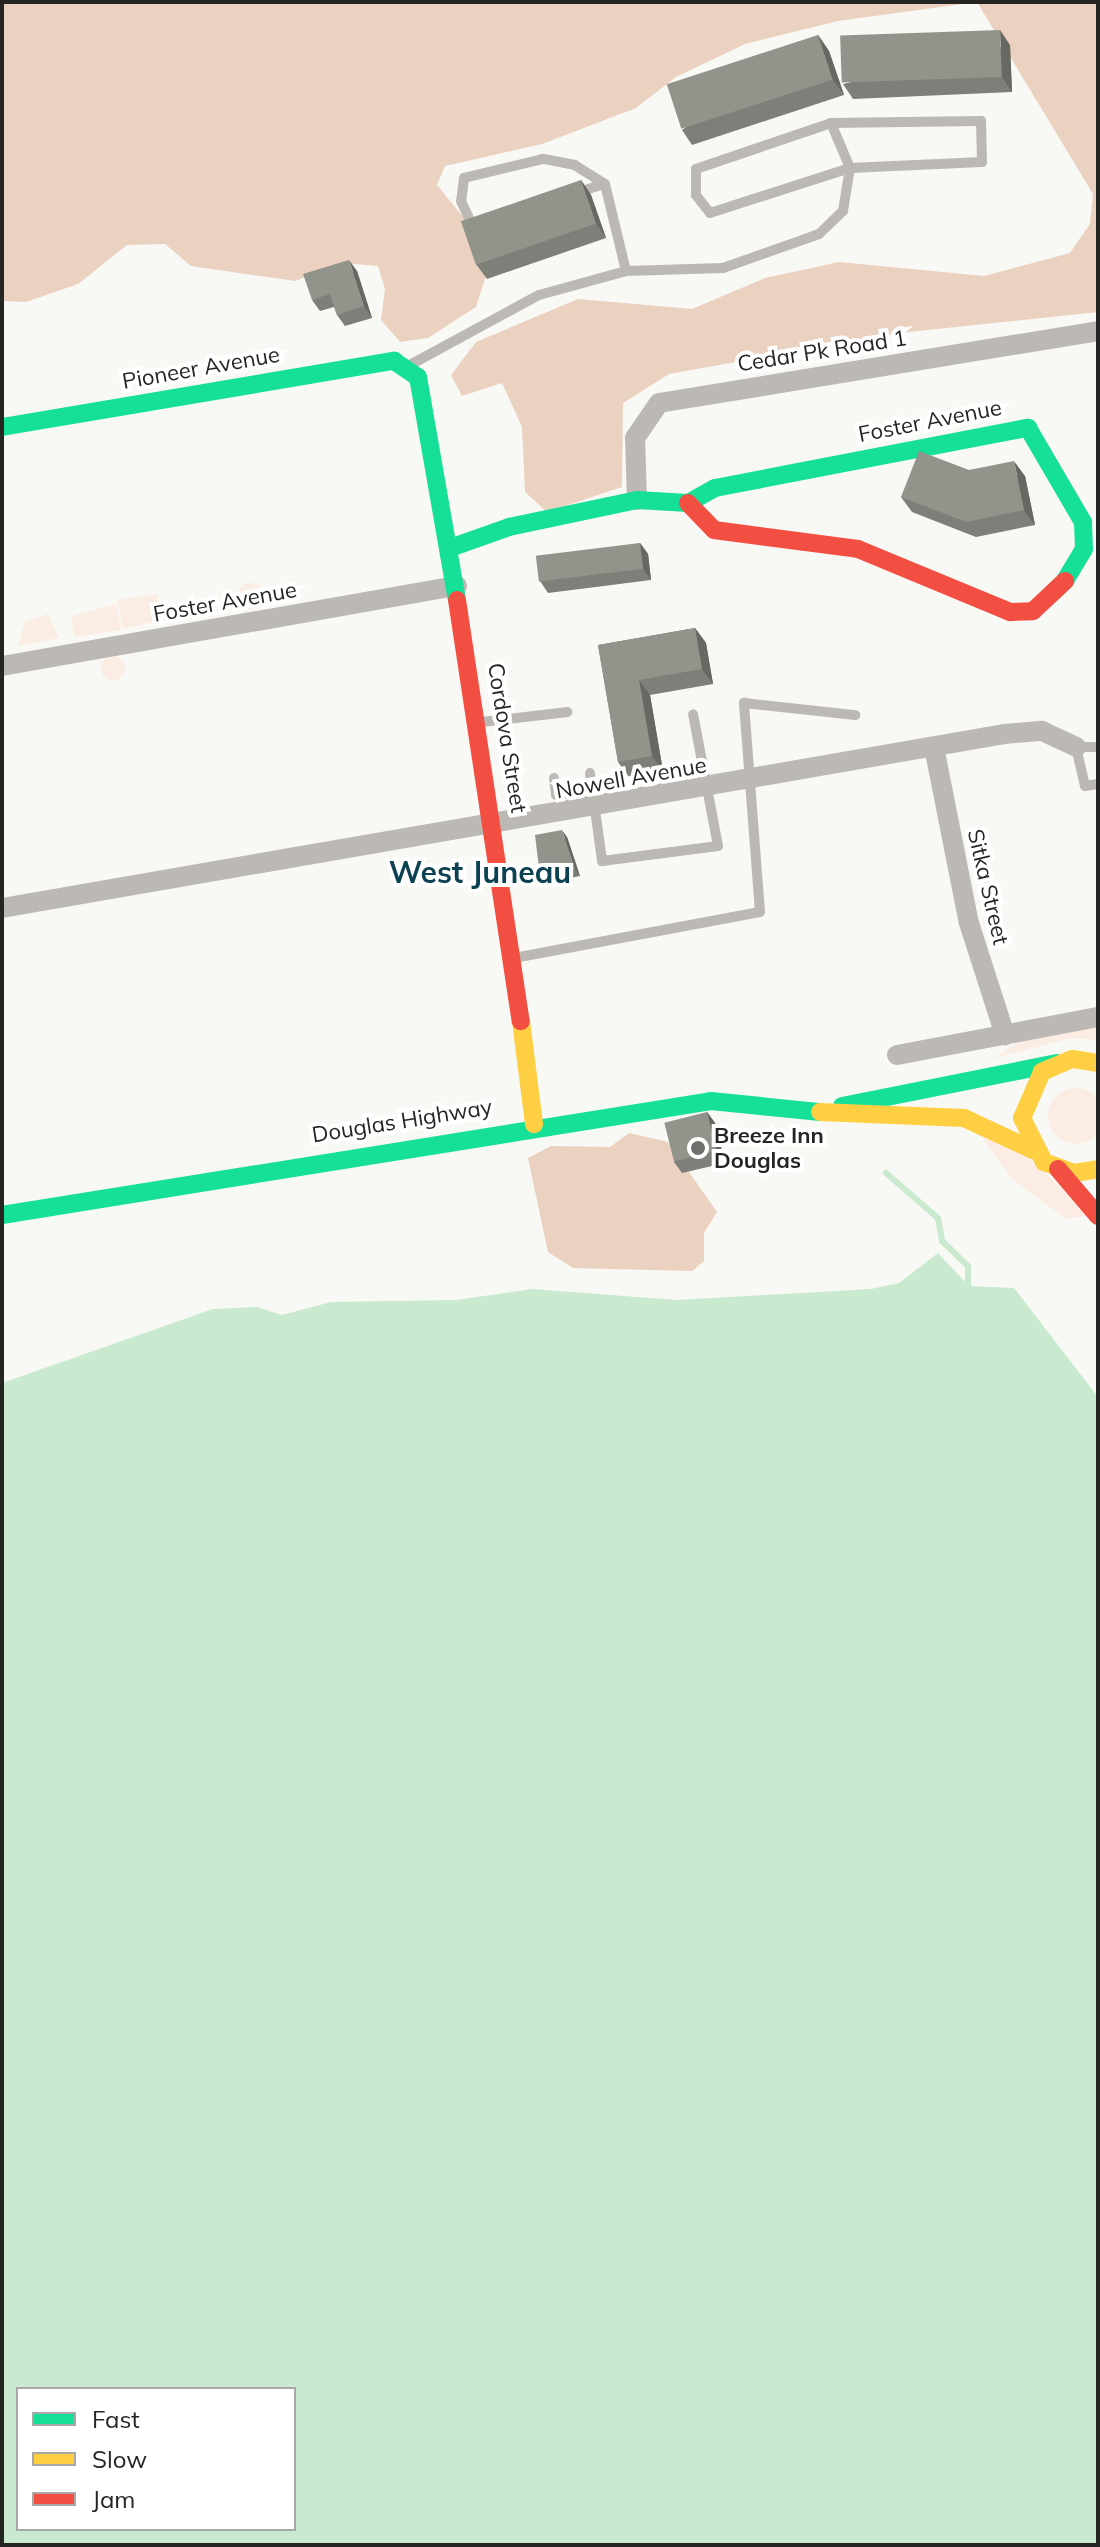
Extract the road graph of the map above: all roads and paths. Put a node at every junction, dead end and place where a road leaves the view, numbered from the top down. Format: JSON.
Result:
{"nodes":[{"id":1,"x":831,"y":123,"type":"junction"},
{"id":2,"x":850,"y":168,"type":"junction"},
{"id":3,"x":605,"y":184,"type":"junction"},
{"id":4,"x":559,"y":198,"type":"edge"},
{"id":5,"x":483,"y":222,"type":"edge"},
{"id":6,"x":626,"y":271,"type":"junction"},
{"id":7,"x":1098,"y":331,"type":"edge"},
{"id":8,"x":408,"y":366,"type":"junction"},
{"id":9,"x":2,"y":427,"type":"edge"},
{"id":10,"x":637,"y":500,"type":"junction"},
{"id":11,"x":688,"y":503,"type":"junction"},
{"id":12,"x":450,"y":548,"type":"junction"},
{"id":13,"x":457,"y":586,"type":"junction"},
{"id":14,"x":2,"y":666,"type":"edge"},
{"id":15,"x":567,"y":712,"type":"dead end"},
{"id":16,"x":693,"y":714,"type":"dead end"},
{"id":17,"x":855,"y":715,"type":"dead end"},
{"id":18,"x":480,"y":723,"type":"junction"},
{"id":19,"x":934,"y":747,"type":"junction"},
{"id":20,"x":1076,"y":747,"type":"junction"},
{"id":21,"x":1098,"y":747,"type":"edge"},
{"id":22,"x":590,"y":773,"type":"dead end"},
{"id":23,"x":554,"y":778,"type":"dead end"},
{"id":24,"x":746,"y":782,"type":"junction"},
{"id":25,"x":1098,"y":784,"type":"edge"},
{"id":26,"x":710,"y":788,"type":"junction"},
{"id":27,"x":594,"y":800,"type":"junction"},
{"id":28,"x":497,"y":825,"type":"junction"},
{"id":29,"x":2,"y":908,"type":"edge"},
{"id":30,"x":512,"y":959,"type":"junction"},
{"id":31,"x":1098,"y":1017,"type":"edge"},
{"id":32,"x":1005,"y":1035,"type":"junction"},
{"id":33,"x":897,"y":1055,"type":"dead end"},
{"id":34,"x":1057,"y":1063,"type":"junction"},
{"id":35,"x":1098,"y":1063,"type":"edge"},
{"id":36,"x":813,"y":1112,"type":"junction"},
{"id":37,"x":534,"y":1124,"type":"junction"},
{"id":38,"x":1033,"y":1150,"type":"junction"},
{"id":39,"x":1058,"y":1169,"type":"junction"},
{"id":40,"x":1098,"y":1169,"type":"edge"},
{"id":41,"x":2,"y":1215,"type":"edge"},
{"id":42,"x":1098,"y":1216,"type":"edge"}],
"edges":[{"from":1,"to":2,"type":"lane"},
{"from":1,"to":2,"type":"lane"},
{"from":1,"to":2,"type":"lane"},
{"from":2,"to":6,"type":"lane"},
{"from":3,"to":4,"type":"lane"},
{"from":3,"to":5,"type":"lane"},
{"from":3,"to":6,"type":"lane"},
{"from":6,"to":8,"type":"lane"},
{"from":7,"to":10,"type":"street","name":"Cedar Pk Road 1"},
{"from":8,"to":9,"type":"street","name":"Pioneer Avenue"},
{"from":8,"to":12,"type":"street","name":"Cordova Street"},
{"from":10,"to":11,"type":"street","name":"Foster Avenue"},
{"from":10,"to":12,"type":"street","name":"Foster Avenue"},
{"from":11,"to":11,"type":"street","name":"Foster Avenue"},
{"from":12,"to":13,"type":"street","name":"Cordova Street"},
{"from":13,"to":14,"type":"street","name":"Foster Avenue"},
{"from":13,"to":18,"type":"street","name":"Cordova Street"},
{"from":15,"to":18,"type":"lane"},
{"from":16,"to":26,"type":"lane"},
{"from":17,"to":24,"type":"lane"},
{"from":18,"to":28,"type":"street","name":"Cordova Street"},
{"from":19,"to":20,"type":"street","name":"Nowell Avenue"},
{"from":19,"to":24,"type":"street","name":"Nowell Avenue"},
{"from":19,"to":32,"type":"street","name":"Sitka Street"},
{"from":20,"to":21,"type":"lane"},
{"from":20,"to":25,"type":"lane"},
{"from":22,"to":27,"type":"lane"},
{"from":23,"to":27,"type":"lane"},
{"from":24,"to":26,"type":"street","name":"Nowell Avenue"},
{"from":24,"to":30,"type":"lane"},
{"from":26,"to":27,"type":"street","name":"Nowell Avenue"},
{"from":26,"to":27,"type":"lane"},
{"from":27,"to":28,"type":"street","name":"Nowell Avenue"},
{"from":28,"to":29,"type":"street","name":"Nowell Avenue"},
{"from":28,"to":30,"type":"street","name":"Cordova Street"},
{"from":30,"to":37,"type":"street","name":"Cordova Street"},
{"from":31,"to":32,"type":"street"},
{"from":32,"to":33,"type":"street"},
{"from":34,"to":35,"type":"street"},
{"from":34,"to":36,"type":"street"},
{"from":34,"to":38,"type":"street"},
{"from":36,"to":37,"type":"street","name":"Douglas Highway"},
{"from":36,"to":38,"type":"street"},
{"from":37,"to":41,"type":"street","name":"Douglas Highway"},
{"from":38,"to":39,"type":"street"},
{"from":39,"to":40,"type":"street"},
{"from":39,"to":42,"type":"street"}]}
